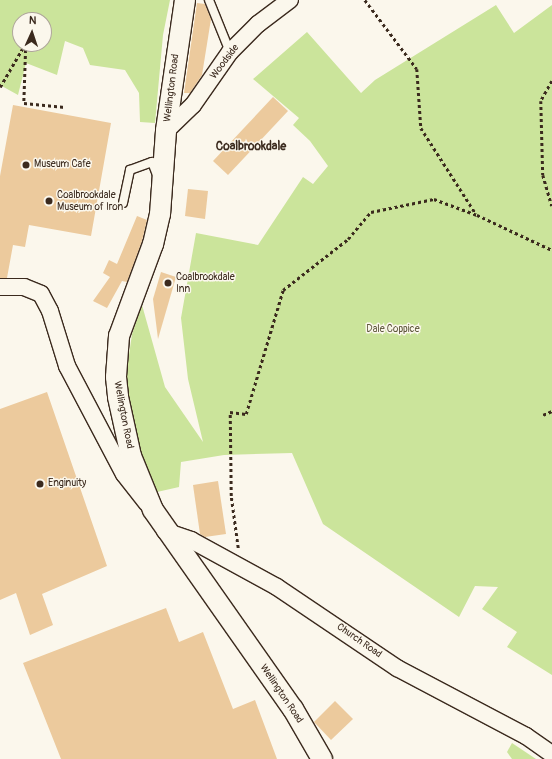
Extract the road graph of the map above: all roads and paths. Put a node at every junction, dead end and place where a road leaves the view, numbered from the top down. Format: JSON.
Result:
{"nodes":[{"id":1,"x":185,"y":0,"type":"edge"},
{"id":2,"x":209,"y":0,"type":"edge"},
{"id":3,"x":290,"y":0,"type":"edge"},
{"id":4,"x":365,"y":0,"type":"edge"},
{"id":5,"x":21,"y":52,"type":"edge"},
{"id":6,"x":26,"y":52,"type":"edge"},
{"id":7,"x":230,"y":52,"type":"junction"},
{"id":8,"x":552,"y":81,"type":"edge"},
{"id":9,"x":0,"y":87,"type":"edge"},
{"id":10,"x":65,"y":107,"type":"dead end"},
{"id":11,"x":166,"y":131,"type":"junction"},
{"id":12,"x":162,"y":186,"type":"junction"},
{"id":13,"x":123,"y":203,"type":"dead end"},
{"id":14,"x":552,"y":206,"type":"edge"},
{"id":15,"x":477,"y":215,"type":"junction"},
{"id":16,"x":552,"y":250,"type":"edge"},
{"id":17,"x":0,"y":287,"type":"edge"},
{"id":18,"x":552,"y":411,"type":"edge"},
{"id":19,"x":543,"y":415,"type":"dead end"},
{"id":20,"x":153,"y":510,"type":"junction"},
{"id":21,"x":165,"y":531,"type":"junction"},
{"id":22,"x":240,"y":566,"type":"junction"},
{"id":23,"x":552,"y":754,"type":"edge"},
{"id":24,"x":322,"y":759,"type":"edge"}],
"edges":[{"from":1,"to":11,"type":"street","name":"Wellington Road"},
{"from":2,"to":7,"type":"lane"},
{"from":3,"to":7,"type":"street","name":"Woodside"},
{"from":4,"to":15,"type":"path"},
{"from":5,"to":9,"type":"path"},
{"from":6,"to":10,"type":"path"},
{"from":7,"to":11,"type":"street","name":"Woodside"},
{"from":8,"to":14,"type":"path"},
{"from":11,"to":12,"type":"street","name":"Wellington Road"},
{"from":12,"to":13,"type":"lane"},
{"from":12,"to":20,"type":"street","name":"Wellington Road"},
{"from":15,"to":16,"type":"path"},
{"from":15,"to":22,"type":"path"},
{"from":17,"to":20,"type":"street"},
{"from":18,"to":19,"type":"path"},
{"from":20,"to":21,"type":"street","name":"Wellington Road"},
{"from":21,"to":22,"type":"street","name":"Church Road"},
{"from":21,"to":24,"type":"street","name":"Wellington Road"},
{"from":22,"to":23,"type":"street","name":"Church Road"}]}
